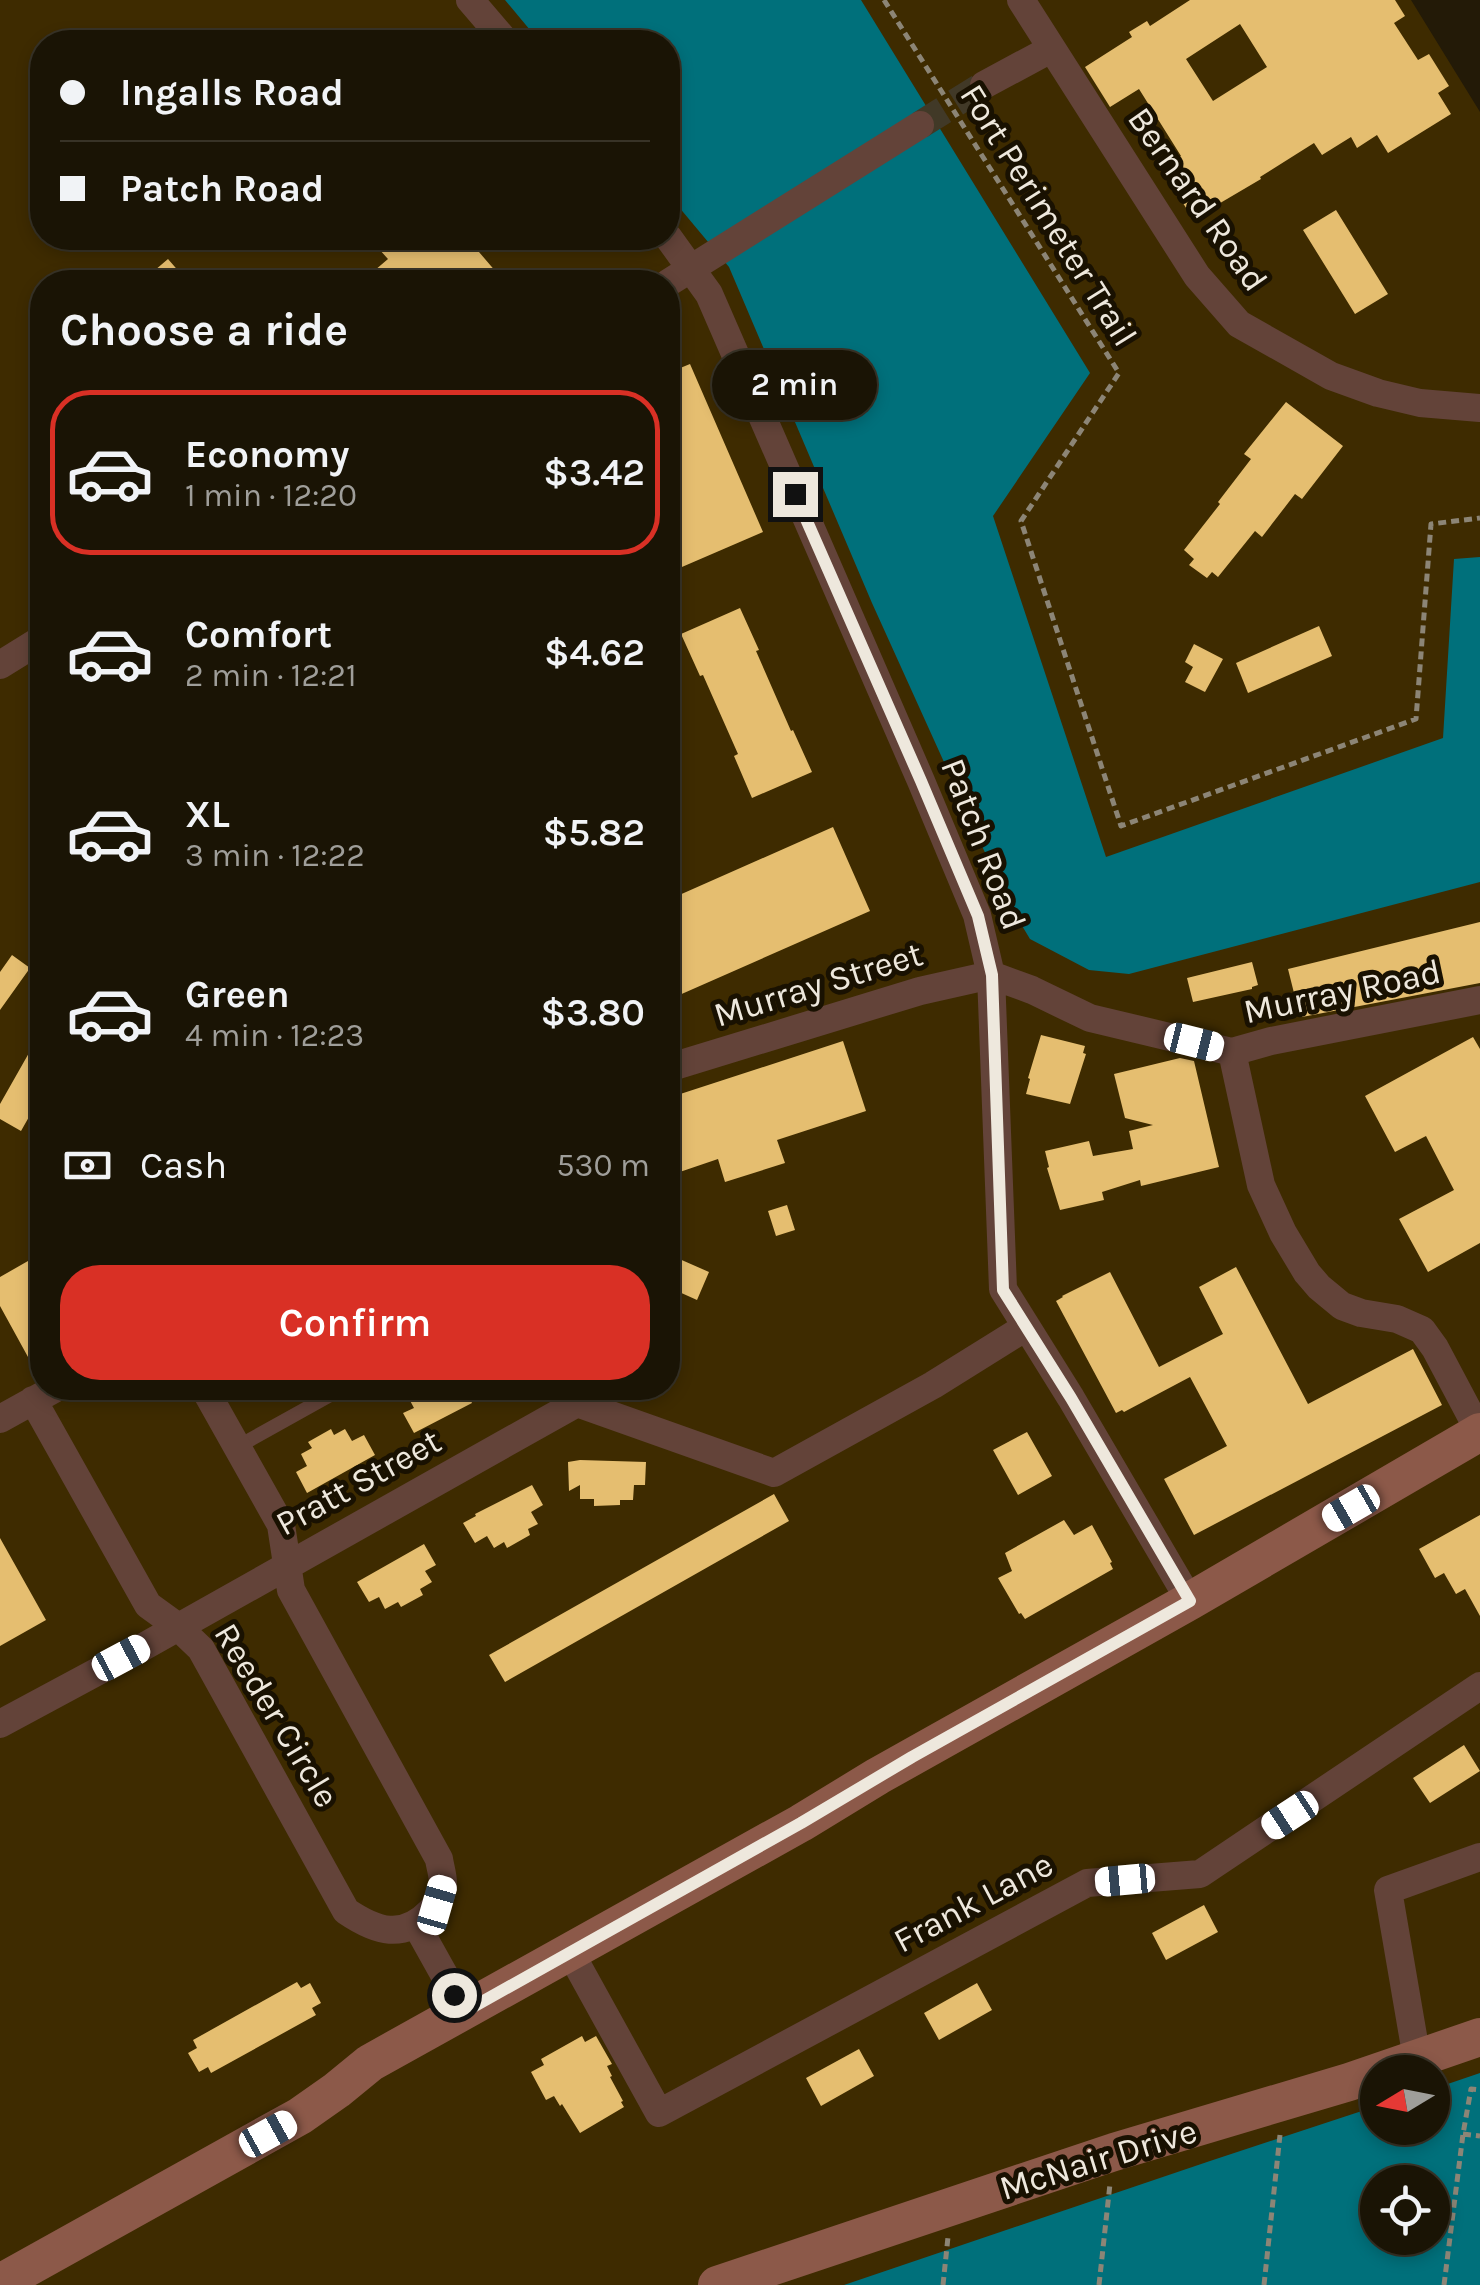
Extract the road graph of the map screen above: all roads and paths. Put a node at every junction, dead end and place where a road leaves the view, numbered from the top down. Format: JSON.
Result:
{"nodes":[{"id":1,"x":470,"y":0,"type":"edge"},
{"id":2,"x":884,"y":0,"type":"edge"},
{"id":3,"x":1021,"y":0,"type":"edge"},
{"id":4,"x":496,"y":30,"type":"edge"},
{"id":5,"x":1051,"y":49,"type":"junction"},
{"id":6,"x":984,"y":84,"type":"tunnel mouth"},
{"id":7,"x":920,"y":125,"type":"tunnel mouth"},
{"id":8,"x":689,"y":269,"type":"edge"},
{"id":9,"x":1480,"y":408,"type":"edge"},
{"id":10,"x":1480,"y":518,"type":"edge"},
{"id":11,"x":30,"y":646,"type":"edge"},
{"id":12,"x":0,"y":664,"type":"edge"},
{"id":13,"x":992,"y":975,"type":"junction"},
{"id":14,"x":1480,"y":1000,"type":"edge"},
{"id":15,"x":1232,"y":1052,"type":"junction"},
{"id":16,"x":680,"y":1064,"type":"edge"},
{"id":17,"x":1026,"y":1326,"type":"junction"},
{"id":18,"x":33,"y":1400,"type":"edge"},
{"id":19,"x":47,"y":1400,"type":"edge"},
{"id":20,"x":211,"y":1400,"type":"edge"},
{"id":21,"x":321,"y":1400,"type":"edge"},
{"id":22,"x":571,"y":1400,"type":"edge"},
{"id":23,"x":592,"y":1400,"type":"edge"},
{"id":24,"x":0,"y":1419,"type":"edge"},
{"id":25,"x":1480,"y":1433,"type":"edge"},
{"id":26,"x":237,"y":1447,"type":"junction"},
{"id":27,"x":287,"y":1565,"type":"junction"},
{"id":28,"x":1190,"y":1601,"type":"junction"},
{"id":29,"x":177,"y":1626,"type":"junction"},
{"id":30,"x":1480,"y":1686,"type":"edge"},
{"id":31,"x":0,"y":1724,"type":"edge"},
{"id":32,"x":1480,"y":1857,"type":"edge"},
{"id":33,"x":417,"y":1926,"type":"junction"},
{"id":34,"x":570,"y":1952,"type":"junction"},
{"id":35,"x":464,"y":2012,"type":"junction"},
{"id":36,"x":1480,"y":2038,"type":"edge"},
{"id":37,"x":1416,"y":2055,"type":"edge"},
{"id":38,"x":1426,"y":2055,"type":"edge"},
{"id":39,"x":1360,"y":2076,"type":"edge"},
{"id":40,"x":1480,"y":2090,"type":"edge"},
{"id":41,"x":1281,"y":2122,"type":"dead end"},
{"id":42,"x":1463,"y":2134,"type":"junction"},
{"id":43,"x":1480,"y":2136,"type":"edge"},
{"id":44,"x":1111,"y":2181,"type":"dead end"},
{"id":45,"x":948,"y":2234,"type":"dead end"},
{"id":46,"x":0,"y":2283,"type":"edge"},
{"id":47,"x":717,"y":2285,"type":"edge"},
{"id":48,"x":942,"y":2285,"type":"edge"},
{"id":49,"x":1099,"y":2285,"type":"edge"},
{"id":50,"x":1264,"y":2285,"type":"edge"},
{"id":51,"x":1444,"y":2285,"type":"edge"}],
"edges":[{"from":1,"to":4,"type":"street"},
{"from":2,"to":10,"type":"path","name":"Fort Perimeter Trail"},
{"from":3,"to":5,"type":"street","name":"Bernard Road"},
{"from":5,"to":6,"type":"street"},
{"from":5,"to":9,"type":"street","name":"Bernard Road"},
{"from":7,"to":8,"type":"street"},
{"from":8,"to":13,"type":"street","name":"Patch Road"},
{"from":11,"to":12,"type":"street"},
{"from":13,"to":15,"type":"street","name":"Murray Road"},
{"from":13,"to":16,"type":"street","name":"Murray Street"},
{"from":13,"to":17,"type":"street","name":"Patch Road"},
{"from":14,"to":15,"type":"street","name":"Murray Road"},
{"from":15,"to":25,"type":"street"},
{"from":17,"to":23,"type":"street","name":"Pratt Street"},
{"from":17,"to":28,"type":"street","name":"Patch Road"},
{"from":18,"to":24,"type":"street"},
{"from":19,"to":29,"type":"street","name":"Reeder Circle"},
{"from":20,"to":26,"type":"street","name":"Reeder Circle"},
{"from":21,"to":26,"type":"lane"},
{"from":22,"to":27,"type":"street","name":"Pratt Street"},
{"from":25,"to":28,"type":"street"},
{"from":26,"to":27,"type":"street","name":"Reeder Circle"},
{"from":27,"to":29,"type":"street","name":"Pratt Street"},
{"from":27,"to":33,"type":"street","name":"Reeder Circle"},
{"from":28,"to":34,"type":"street"},
{"from":29,"to":31,"type":"street","name":"Pratt Street"},
{"from":29,"to":33,"type":"street","name":"Reeder Circle"},
{"from":30,"to":34,"type":"street","name":"Frank Lane"},
{"from":32,"to":37,"type":"street"},
{"from":33,"to":35,"type":"street"},
{"from":34,"to":35,"type":"street"},
{"from":35,"to":46,"type":"street"},
{"from":36,"to":38,"type":"street","name":"McNair Drive"},
{"from":39,"to":47,"type":"street","name":"McNair Drive"},
{"from":40,"to":42,"type":"path"},
{"from":41,"to":50,"type":"path"},
{"from":42,"to":43,"type":"path"},
{"from":42,"to":51,"type":"path"},
{"from":44,"to":49,"type":"path"},
{"from":45,"to":48,"type":"path"}]}
